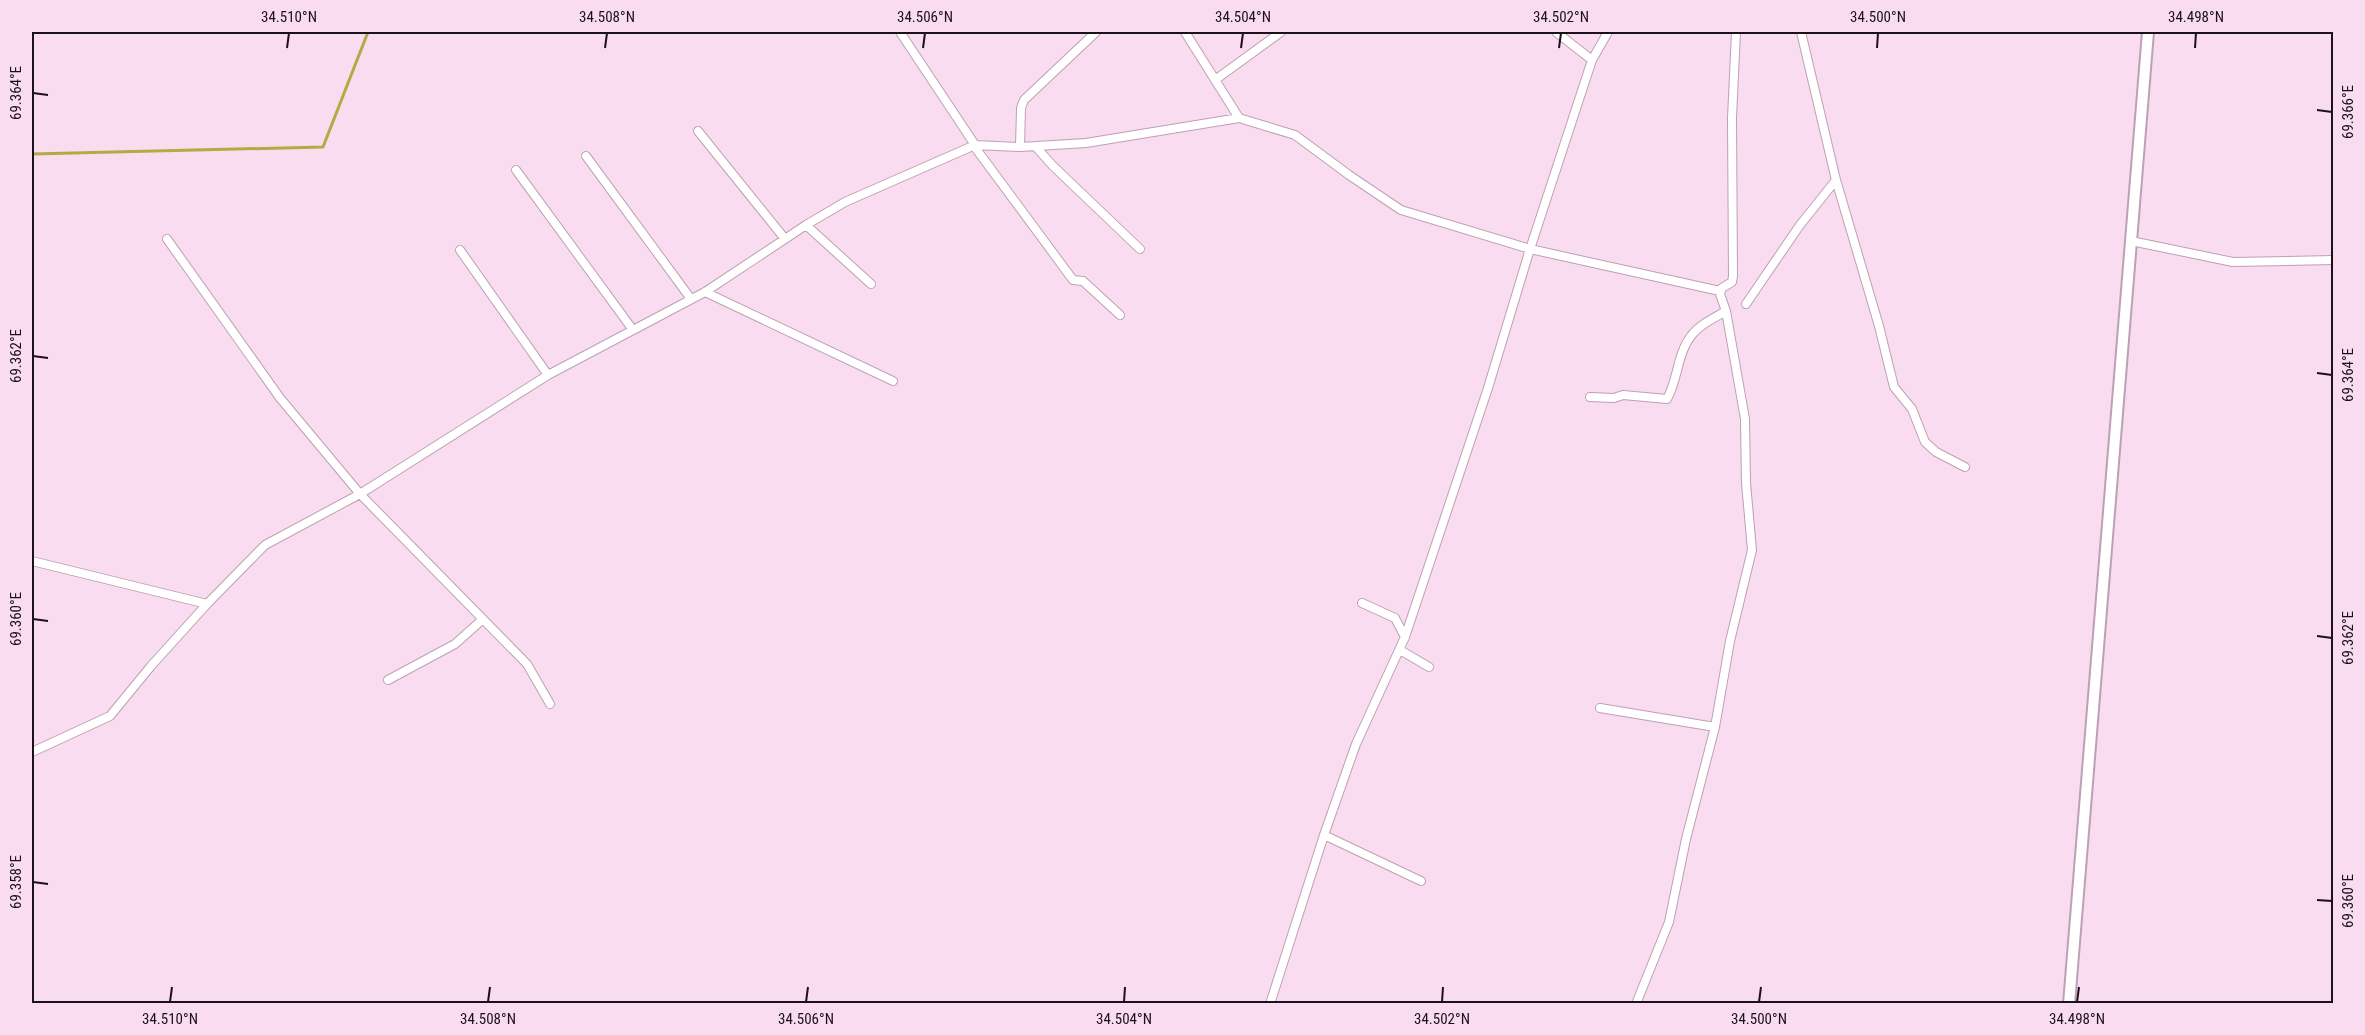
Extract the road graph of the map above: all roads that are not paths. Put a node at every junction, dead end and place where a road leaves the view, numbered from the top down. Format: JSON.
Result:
{"nodes":[{"id":1,"x":900,"y":32,"type":"edge"},
{"id":2,"x":1096,"y":32,"type":"edge"},
{"id":3,"x":1185,"y":32,"type":"edge"},
{"id":4,"x":1281,"y":32,"type":"edge"},
{"id":5,"x":1556,"y":32,"type":"edge"},
{"id":6,"x":1608,"y":32,"type":"edge"},
{"id":7,"x":1736,"y":32,"type":"edge"},
{"id":8,"x":1801,"y":32,"type":"edge"},
{"id":9,"x":2148,"y":32,"type":"edge"},
{"id":10,"x":1271,"y":34,"type":"edge"},
{"id":11,"x":1592,"y":60,"type":"junction"},
{"id":12,"x":1215,"y":80,"type":"junction"},
{"id":13,"x":1239,"y":118,"type":"junction"},
{"id":14,"x":698,"y":131,"type":"dead end"},
{"id":15,"x":974,"y":145,"type":"junction"},
{"id":16,"x":1020,"y":147,"type":"junction"},
{"id":17,"x":1036,"y":147,"type":"junction"},
{"id":18,"x":586,"y":156,"type":"dead end"},
{"id":19,"x":516,"y":170,"type":"dead end"},
{"id":20,"x":1836,"y":180,"type":"junction"},
{"id":21,"x":806,"y":225,"type":"junction"},
{"id":22,"x":167,"y":239,"type":"dead end"},
{"id":23,"x":785,"y":239,"type":"junction"},
{"id":24,"x":2131,"y":241,"type":"junction"},
{"id":25,"x":1140,"y":249,"type":"dead end"},
{"id":26,"x":1530,"y":249,"type":"junction"},
{"id":27,"x":460,"y":250,"type":"dead end"},
{"id":28,"x":2334,"y":260,"type":"edge"},
{"id":29,"x":871,"y":284,"type":"dead end"},
{"id":30,"x":1720,"y":291,"type":"junction"},
{"id":31,"x":705,"y":292,"type":"junction"},
{"id":32,"x":691,"y":299,"type":"junction"},
{"id":33,"x":1746,"y":304,"type":"dead end"},
{"id":34,"x":1726,"y":311,"type":"junction"},
{"id":35,"x":1120,"y":315,"type":"dead end"},
{"id":36,"x":633,"y":330,"type":"junction"},
{"id":37,"x":548,"y":375,"type":"junction"},
{"id":38,"x":893,"y":381,"type":"dead end"},
{"id":39,"x":1590,"y":397,"type":"dead end"},
{"id":40,"x":1965,"y":467,"type":"dead end"},
{"id":41,"x":360,"y":494,"type":"junction"},
{"id":42,"x":32,"y":561,"type":"edge"},
{"id":43,"x":1362,"y":603,"type":"dead end"},
{"id":44,"x":207,"y":604,"type":"junction"},
{"id":45,"x":483,"y":619,"type":"junction"},
{"id":46,"x":1405,"y":637,"type":"junction"},
{"id":47,"x":1400,"y":650,"type":"junction"},
{"id":48,"x":1429,"y":667,"type":"dead end"},
{"id":49,"x":388,"y":680,"type":"dead end"},
{"id":50,"x":550,"y":704,"type":"dead end"},
{"id":51,"x":1600,"y":708,"type":"dead end"},
{"id":52,"x":1715,"y":727,"type":"junction"},
{"id":53,"x":32,"y":752,"type":"edge"},
{"id":54,"x":1323,"y":835,"type":"junction"},
{"id":55,"x":1421,"y":881,"type":"dead end"},
{"id":56,"x":1270,"y":1004,"type":"edge"},
{"id":57,"x":1636,"y":1004,"type":"edge"},
{"id":58,"x":2069,"y":1004,"type":"edge"}],
"edges":[{"from":1,"to":15,"type":"street"},
{"from":2,"to":16,"type":"street"},
{"from":3,"to":12,"type":"street"},
{"from":4,"to":10,"type":"street"},
{"from":5,"to":11,"type":"street"},
{"from":6,"to":11,"type":"street"},
{"from":7,"to":30,"type":"street"},
{"from":8,"to":20,"type":"street"},
{"from":9,"to":24,"type":"main road"},
{"from":10,"to":12,"type":"street"},
{"from":11,"to":26,"type":"street"},
{"from":12,"to":13,"type":"street"},
{"from":13,"to":17,"type":"street"},
{"from":13,"to":26,"type":"street"},
{"from":14,"to":23,"type":"street"},
{"from":15,"to":16,"type":"street"},
{"from":15,"to":21,"type":"street"},
{"from":15,"to":35,"type":"street"},
{"from":16,"to":17,"type":"street"},
{"from":17,"to":25,"type":"street"},
{"from":18,"to":32,"type":"street"},
{"from":19,"to":36,"type":"street"},
{"from":20,"to":33,"type":"street"},
{"from":20,"to":40,"type":"street"},
{"from":21,"to":23,"type":"street"},
{"from":21,"to":29,"type":"street"},
{"from":22,"to":41,"type":"street"},
{"from":23,"to":31,"type":"street"},
{"from":24,"to":28,"type":"street"},
{"from":24,"to":58,"type":"main road"},
{"from":26,"to":30,"type":"street"},
{"from":26,"to":46,"type":"street"},
{"from":27,"to":37,"type":"street"},
{"from":30,"to":34,"type":"street"},
{"from":31,"to":32,"type":"street"},
{"from":31,"to":38,"type":"street"},
{"from":32,"to":36,"type":"street"},
{"from":34,"to":39,"type":"street"},
{"from":34,"to":52,"type":"street"},
{"from":36,"to":37,"type":"street"},
{"from":37,"to":41,"type":"street"},
{"from":41,"to":44,"type":"street"},
{"from":41,"to":45,"type":"street"},
{"from":42,"to":44,"type":"street"},
{"from":43,"to":46,"type":"street"},
{"from":44,"to":53,"type":"street"},
{"from":45,"to":49,"type":"street"},
{"from":45,"to":50,"type":"street"},
{"from":46,"to":47,"type":"street"},
{"from":47,"to":48,"type":"street"},
{"from":47,"to":54,"type":"street"},
{"from":51,"to":52,"type":"street"},
{"from":52,"to":57,"type":"street"},
{"from":54,"to":55,"type":"street"},
{"from":54,"to":56,"type":"street"}]}
